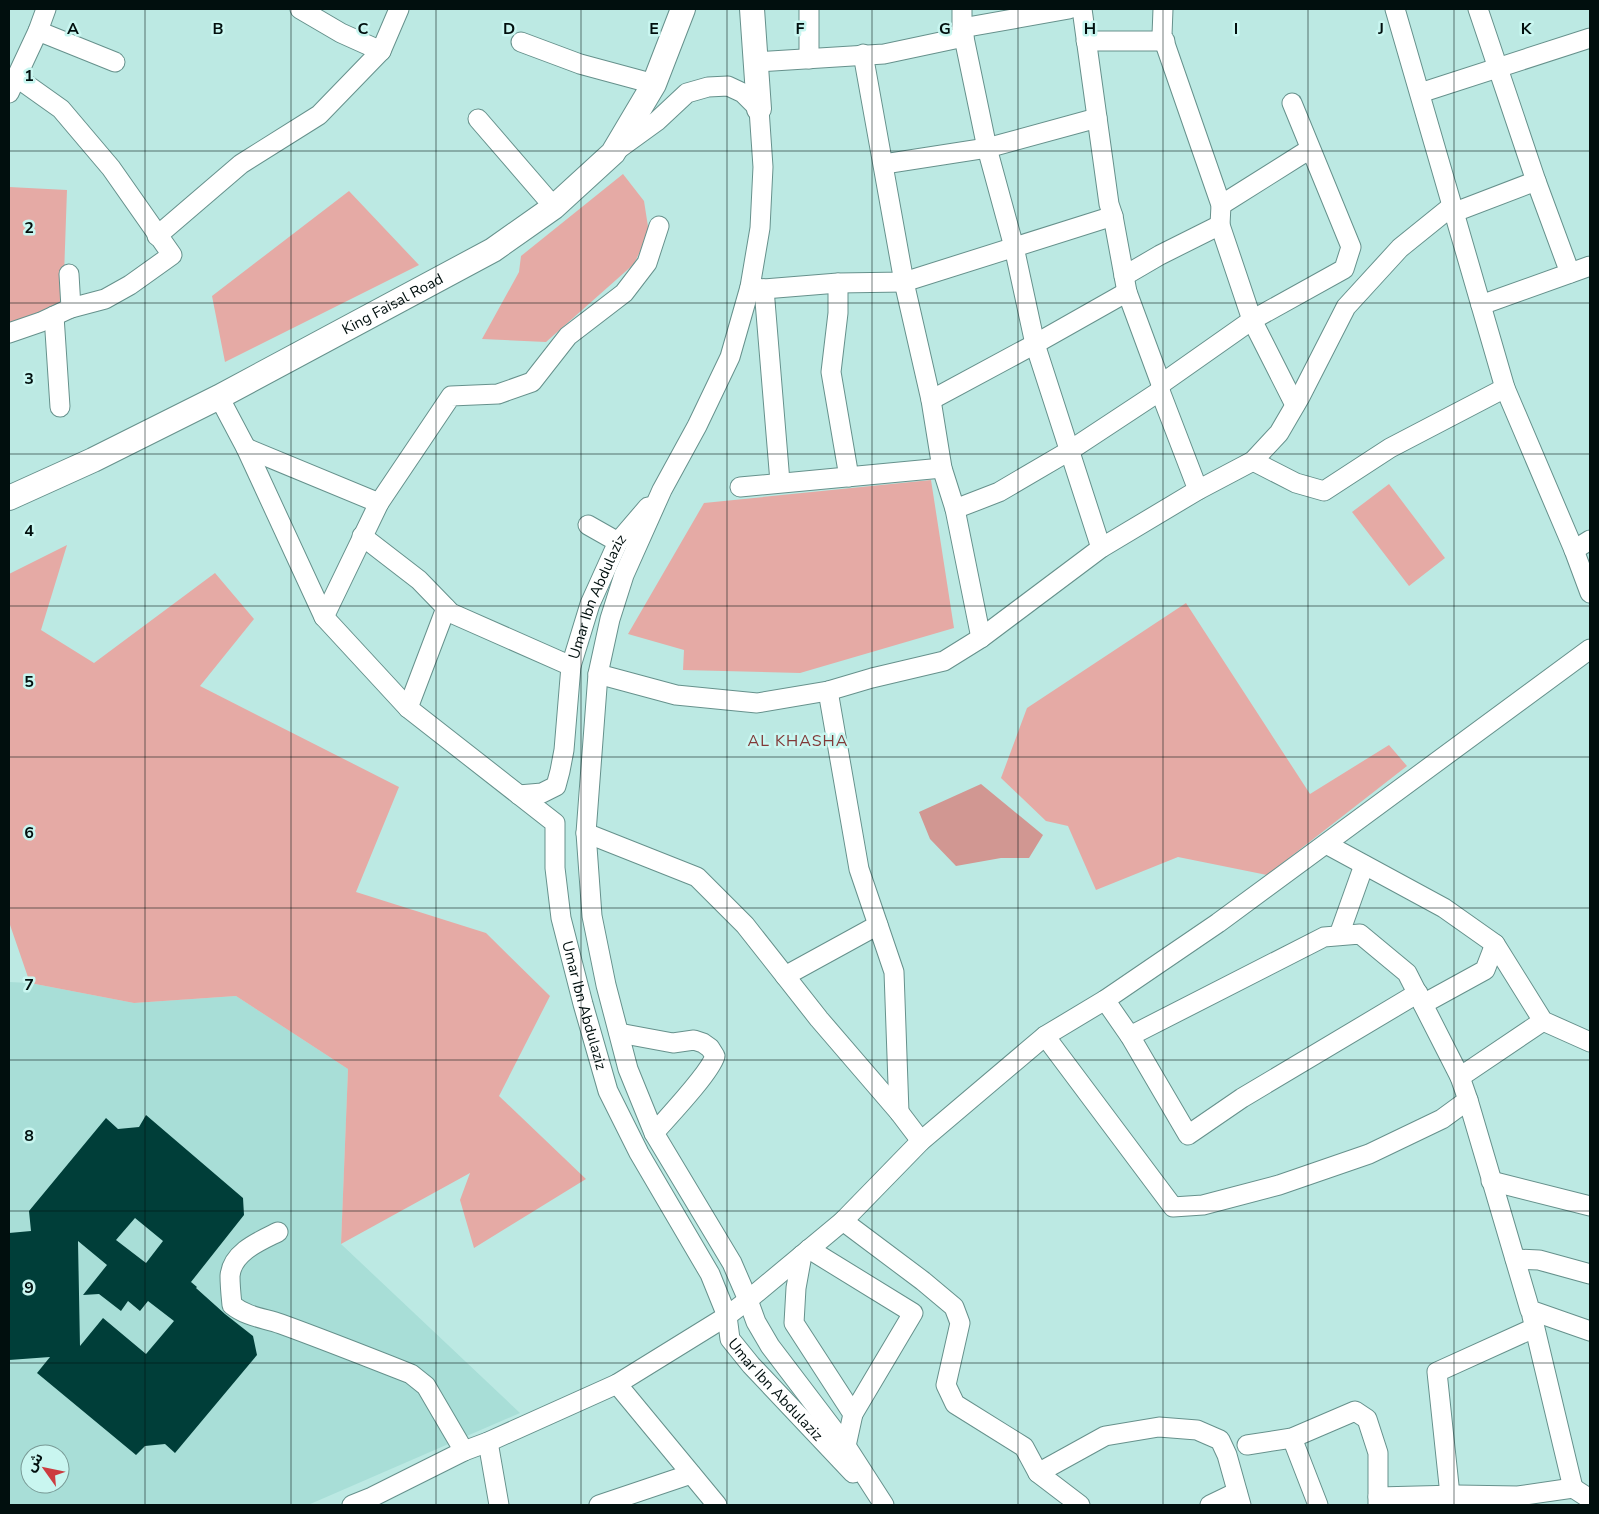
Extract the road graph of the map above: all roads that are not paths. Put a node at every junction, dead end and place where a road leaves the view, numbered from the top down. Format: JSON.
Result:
{"nodes":[{"id":1,"x":46,"y":9,"type":"edge"},
{"id":2,"x":300,"y":9,"type":"edge"},
{"id":3,"x":399,"y":9,"type":"edge"},
{"id":4,"x":683,"y":9,"type":"edge"},
{"id":5,"x":752,"y":9,"type":"edge"},
{"id":6,"x":809,"y":9,"type":"edge"},
{"id":7,"x":962,"y":9,"type":"edge"},
{"id":8,"x":1069,"y":9,"type":"edge"},
{"id":9,"x":1082,"y":9,"type":"edge"},
{"id":10,"x":1163,"y":9,"type":"edge"},
{"id":11,"x":1395,"y":9,"type":"edge"},
{"id":12,"x":1478,"y":9,"type":"edge"},
{"id":13,"x":1027,"y":13,"type":"edge"},
{"id":14,"x":38,"y":31,"type":"junction"},
{"id":15,"x":963,"y":32,"type":"junction"},
{"id":16,"x":1590,"y":38,"type":"edge"},
{"id":17,"x":1086,"y":41,"type":"junction"},
{"id":18,"x":1165,"y":41,"type":"junction"},
{"id":19,"x":521,"y":42,"type":"dead end"},
{"id":20,"x":381,"y":50,"type":"junction"},
{"id":21,"x":863,"y":54,"type":"junction"},
{"id":22,"x":809,"y":59,"type":"junction"},
{"id":23,"x":115,"y":62,"type":"dead end"},
{"id":24,"x":756,"y":62,"type":"junction"},
{"id":25,"x":1497,"y":68,"type":"junction"},
{"id":26,"x":654,"y":84,"type":"junction"},
{"id":27,"x":12,"y":85,"type":"edge"},
{"id":28,"x":1420,"y":93,"type":"junction"},
{"id":29,"x":1292,"y":103,"type":"dead end"},
{"id":30,"x":759,"y":108,"type":"junction"},
{"id":31,"x":1097,"y":118,"type":"junction"},
{"id":32,"x":478,"y":120,"type":"dead end"},
{"id":33,"x":987,"y":148,"type":"junction"},
{"id":34,"x":1310,"y":149,"type":"junction"},
{"id":35,"x":613,"y":153,"type":"junction"},
{"id":36,"x":884,"y":164,"type":"junction"},
{"id":37,"x":1536,"y":181,"type":"junction"},
{"id":38,"x":1221,"y":205,"type":"junction"},
{"id":39,"x":554,"y":207,"type":"junction"},
{"id":40,"x":1453,"y":209,"type":"junction"},
{"id":41,"x":1113,"y":216,"type":"junction"},
{"id":42,"x":1220,"y":224,"type":"junction"},
{"id":43,"x":659,"y":226,"type":"dead end"},
{"id":44,"x":157,"y":236,"type":"junction"},
{"id":45,"x":1014,"y":247,"type":"junction"},
{"id":46,"x":1590,"y":266,"type":"edge"},
{"id":47,"x":1570,"y":272,"type":"junction"},
{"id":48,"x":69,"y":274,"type":"dead end"},
{"id":49,"x":904,"y":282,"type":"junction"},
{"id":50,"x":838,"y":283,"type":"junction"},
{"id":51,"x":1126,"y":284,"type":"junction"},
{"id":52,"x":757,"y":288,"type":"junction"},
{"id":53,"x":1482,"y":306,"type":"junction"},
{"id":54,"x":71,"y":308,"type":"junction"},
{"id":55,"x":54,"y":316,"type":"junction"},
{"id":56,"x":1252,"y":320,"type":"junction"},
{"id":57,"x":9,"y":333,"type":"edge"},
{"id":58,"x":1035,"y":344,"type":"junction"},
{"id":59,"x":1160,"y":387,"type":"junction"},
{"id":60,"x":1504,"y":388,"type":"junction"},
{"id":61,"x":219,"y":397,"type":"junction"},
{"id":62,"x":931,"y":400,"type":"junction"},
{"id":63,"x":1295,"y":405,"type":"junction"},
{"id":64,"x":60,"y":407,"type":"dead end"},
{"id":65,"x":246,"y":448,"type":"junction"},
{"id":66,"x":1069,"y":450,"type":"junction"},
{"id":67,"x":1253,"y":460,"type":"junction"},
{"id":68,"x":942,"y":468,"type":"junction"},
{"id":69,"x":849,"y":477,"type":"junction"},
{"id":70,"x":780,"y":482,"type":"junction"},
{"id":71,"x":740,"y":487,"type":"dead end"},
{"id":72,"x":662,"y":490,"type":"junction"},
{"id":73,"x":1198,"y":490,"type":"junction"},
{"id":74,"x":9,"y":498,"type":"edge"},
{"id":75,"x":379,"y":503,"type":"junction"},
{"id":76,"x":955,"y":509,"type":"junction"},
{"id":77,"x":588,"y":525,"type":"dead end"},
{"id":78,"x":362,"y":536,"type":"junction"},
{"id":79,"x":1590,"y":540,"type":"edge"},
{"id":80,"x":618,"y":542,"type":"junction"},
{"id":81,"x":1101,"y":548,"type":"junction"},
{"id":82,"x":1574,"y":550,"type":"junction"},
{"id":83,"x":1590,"y":593,"type":"edge"},
{"id":84,"x":446,"y":608,"type":"junction"},
{"id":85,"x":324,"y":617,"type":"junction"},
{"id":86,"x":981,"y":638,"type":"junction"},
{"id":87,"x":1590,"y":649,"type":"edge"},
{"id":88,"x":571,"y":666,"type":"junction"},
{"id":89,"x":598,"y":674,"type":"junction"},
{"id":90,"x":828,"y":691,"type":"junction"},
{"id":91,"x":408,"y":708,"type":"junction"},
{"id":92,"x":519,"y":795,"type":"junction"},
{"id":93,"x":586,"y":833,"type":"junction"},
{"id":94,"x":1326,"y":844,"type":"junction"},
{"id":95,"x":1364,"y":865,"type":"junction"},
{"id":96,"x":878,"y":925,"type":"junction"},
{"id":97,"x":1339,"y":936,"type":"junction"},
{"id":98,"x":1496,"y":944,"type":"junction"},
{"id":99,"x":785,"y":976,"type":"junction"},
{"id":100,"x":1421,"y":999,"type":"junction"},
{"id":101,"x":1105,"y":1000,"type":"junction"},
{"id":102,"x":1543,"y":1021,"type":"junction"},
{"id":103,"x":618,"y":1033,"type":"junction"},
{"id":104,"x":1045,"y":1036,"type":"junction"},
{"id":105,"x":1130,"y":1036,"type":"junction"},
{"id":106,"x":1590,"y":1042,"type":"edge"},
{"id":107,"x":1460,"y":1077,"type":"junction"},
{"id":108,"x":1468,"y":1100,"type":"junction"},
{"id":109,"x":899,"y":1112,"type":"junction"},
{"id":110,"x":654,"y":1133,"type":"junction"},
{"id":111,"x":921,"y":1141,"type":"junction"},
{"id":112,"x":1491,"y":1180,"type":"junction"},
{"id":113,"x":1590,"y":1206,"type":"edge"},
{"id":114,"x":843,"y":1221,"type":"junction"},
{"id":115,"x":278,"y":1232,"type":"dead end"},
{"id":116,"x":806,"y":1252,"type":"junction"},
{"id":117,"x":1515,"y":1259,"type":"junction"},
{"id":118,"x":1590,"y":1274,"type":"edge"},
{"id":119,"x":748,"y":1300,"type":"junction"},
{"id":120,"x":727,"y":1316,"type":"junction"},
{"id":121,"x":1532,"y":1319,"type":"junction"},
{"id":122,"x":1590,"y":1331,"type":"edge"},
{"id":123,"x":617,"y":1384,"type":"junction"},
{"id":124,"x":853,"y":1414,"type":"junction"},
{"id":125,"x":1292,"y":1438,"type":"junction"},
{"id":126,"x":488,"y":1442,"type":"junction"},
{"id":127,"x":846,"y":1446,"type":"junction"},
{"id":128,"x":1247,"y":1446,"type":"dead end"},
{"id":129,"x":464,"y":1450,"type":"junction"},
{"id":130,"x":1038,"y":1473,"type":"junction"},
{"id":131,"x":691,"y":1474,"type":"junction"},
{"id":132,"x":1573,"y":1488,"type":"junction"},
{"id":133,"x":1450,"y":1495,"type":"junction"},
{"id":134,"x":1239,"y":1499,"type":"edge"},
{"id":135,"x":1590,"y":1499,"type":"edge"},
{"id":136,"x":373,"y":1501,"type":"edge"},
{"id":137,"x":1378,"y":1501,"type":"edge"},
{"id":138,"x":352,"y":1505,"type":"edge"},
{"id":139,"x":499,"y":1505,"type":"edge"},
{"id":140,"x":599,"y":1505,"type":"edge"},
{"id":141,"x":717,"y":1505,"type":"edge"},
{"id":142,"x":884,"y":1505,"type":"edge"},
{"id":143,"x":1080,"y":1505,"type":"edge"},
{"id":144,"x":1210,"y":1505,"type":"edge"},
{"id":145,"x":1318,"y":1505,"type":"edge"}],
"edges":[{"from":1,"to":14,"type":"street"},
{"from":2,"to":20,"type":"street"},
{"from":3,"to":20,"type":"street"},
{"from":4,"to":26,"type":"main road","name":"King Faisal Road"},
{"from":5,"to":24,"type":"main road"},
{"from":6,"to":22,"type":"street"},
{"from":7,"to":15,"type":"street"},
{"from":8,"to":13,"type":"street"},
{"from":9,"to":17,"type":"street"},
{"from":10,"to":18,"type":"street"},
{"from":11,"to":28,"type":"street"},
{"from":12,"to":25,"type":"street"},
{"from":13,"to":15,"type":"street"},
{"from":14,"to":23,"type":"street"},
{"from":14,"to":27,"type":"street"},
{"from":15,"to":21,"type":"street"},
{"from":15,"to":33,"type":"street"},
{"from":16,"to":25,"type":"street"},
{"from":17,"to":18,"type":"street"},
{"from":17,"to":31,"type":"street"},
{"from":18,"to":38,"type":"street"},
{"from":19,"to":26,"type":"street"},
{"from":20,"to":44,"type":"street"},
{"from":21,"to":22,"type":"street"},
{"from":21,"to":36,"type":"street"},
{"from":22,"to":24,"type":"street"},
{"from":24,"to":30,"type":"main road"},
{"from":25,"to":28,"type":"street"},
{"from":25,"to":37,"type":"street"},
{"from":26,"to":35,"type":"main road","name":"King Faisal Road"},
{"from":27,"to":44,"type":"street"},
{"from":28,"to":40,"type":"street"},
{"from":29,"to":34,"type":"street"},
{"from":30,"to":35,"type":"street"},
{"from":30,"to":52,"type":"street","name":"Umar Ibn Abdulaziz"},
{"from":31,"to":33,"type":"street"},
{"from":31,"to":41,"type":"street"},
{"from":32,"to":39,"type":"street"},
{"from":33,"to":36,"type":"street"},
{"from":33,"to":45,"type":"street"},
{"from":34,"to":38,"type":"street"},
{"from":34,"to":56,"type":"street"},
{"from":35,"to":39,"type":"main road","name":"King Faisal Road"},
{"from":36,"to":49,"type":"street"},
{"from":37,"to":40,"type":"street"},
{"from":37,"to":47,"type":"street"},
{"from":38,"to":42,"type":"street"},
{"from":39,"to":61,"type":"main road","name":"King Faisal Road"},
{"from":40,"to":53,"type":"street"},
{"from":40,"to":63,"type":"street"},
{"from":41,"to":45,"type":"street"},
{"from":41,"to":51,"type":"street"},
{"from":42,"to":51,"type":"street"},
{"from":42,"to":56,"type":"street"},
{"from":43,"to":75,"type":"street"},
{"from":44,"to":54,"type":"street"},
{"from":45,"to":49,"type":"street"},
{"from":45,"to":58,"type":"street"},
{"from":46,"to":47,"type":"street"},
{"from":47,"to":53,"type":"street"},
{"from":48,"to":54,"type":"street"},
{"from":49,"to":50,"type":"street"},
{"from":49,"to":62,"type":"street"},
{"from":50,"to":52,"type":"street"},
{"from":50,"to":69,"type":"street"},
{"from":51,"to":58,"type":"street"},
{"from":51,"to":59,"type":"street"},
{"from":52,"to":70,"type":"street"},
{"from":52,"to":72,"type":"street","name":"Umar Ibn Abdulaziz"},
{"from":53,"to":60,"type":"street"},
{"from":54,"to":55,"type":"street"},
{"from":55,"to":57,"type":"street"},
{"from":55,"to":64,"type":"street"},
{"from":56,"to":59,"type":"street"},
{"from":56,"to":63,"type":"street"},
{"from":58,"to":62,"type":"street"},
{"from":58,"to":66,"type":"street"},
{"from":59,"to":66,"type":"street"},
{"from":59,"to":73,"type":"street"},
{"from":60,"to":67,"type":"street"},
{"from":60,"to":82,"type":"street"},
{"from":61,"to":65,"type":"street"},
{"from":61,"to":74,"type":"main road","name":"King Faisal Road"},
{"from":62,"to":68,"type":"street"},
{"from":63,"to":67,"type":"street"},
{"from":65,"to":75,"type":"street"},
{"from":65,"to":85,"type":"street"},
{"from":66,"to":76,"type":"street"},
{"from":66,"to":81,"type":"street"},
{"from":67,"to":73,"type":"street"},
{"from":68,"to":69,"type":"street"},
{"from":68,"to":76,"type":"street"},
{"from":69,"to":70,"type":"street"},
{"from":70,"to":71,"type":"street"},
{"from":72,"to":80,"type":"street","name":"Umar Ibn Abdulaziz"},
{"from":72,"to":89,"type":"street","name":"Umar Ibn Abdulaziz"},
{"from":73,"to":81,"type":"street"},
{"from":75,"to":78,"type":"street"},
{"from":76,"to":86,"type":"street"},
{"from":77,"to":80,"type":"street"},
{"from":78,"to":84,"type":"street"},
{"from":78,"to":85,"type":"street"},
{"from":79,"to":82,"type":"street"},
{"from":80,"to":88,"type":"street","name":"Umar Ibn Abdulaziz"},
{"from":81,"to":86,"type":"street"},
{"from":82,"to":83,"type":"street"},
{"from":84,"to":88,"type":"street"},
{"from":84,"to":91,"type":"street"},
{"from":85,"to":91,"type":"street"},
{"from":86,"to":90,"type":"street"},
{"from":87,"to":94,"type":"street"},
{"from":88,"to":92,"type":"street","name":"Umar Ibn Abdulaziz"},
{"from":89,"to":90,"type":"street"},
{"from":89,"to":93,"type":"street","name":"Umar Ibn Abdulaziz"},
{"from":90,"to":96,"type":"street"},
{"from":91,"to":92,"type":"street"},
{"from":92,"to":120,"type":"street","name":"Umar Ibn Abdulaziz"},
{"from":93,"to":99,"type":"street"},
{"from":93,"to":103,"type":"street","name":"Umar Ibn Abdulaziz"},
{"from":94,"to":95,"type":"street"},
{"from":94,"to":101,"type":"street"},
{"from":95,"to":97,"type":"street"},
{"from":95,"to":98,"type":"street"},
{"from":96,"to":99,"type":"street"},
{"from":96,"to":109,"type":"street"},
{"from":97,"to":100,"type":"street"},
{"from":97,"to":105,"type":"street"},
{"from":98,"to":100,"type":"street"},
{"from":98,"to":102,"type":"street"},
{"from":99,"to":109,"type":"street"},
{"from":100,"to":105,"type":"street"},
{"from":100,"to":107,"type":"street"},
{"from":101,"to":104,"type":"street"},
{"from":101,"to":105,"type":"street"},
{"from":102,"to":106,"type":"street"},
{"from":102,"to":107,"type":"street"},
{"from":103,"to":110,"type":"street","name":"Umar Ibn Abdulaziz"},
{"from":103,"to":110,"type":"street"},
{"from":104,"to":108,"type":"street"},
{"from":104,"to":111,"type":"street"},
{"from":107,"to":108,"type":"street"},
{"from":108,"to":112,"type":"street"},
{"from":109,"to":111,"type":"street"},
{"from":110,"to":119,"type":"street","name":"Umar Ibn Abdulaziz"},
{"from":111,"to":114,"type":"street"},
{"from":112,"to":113,"type":"street"},
{"from":112,"to":117,"type":"street"},
{"from":114,"to":116,"type":"street"},
{"from":114,"to":130,"type":"street"},
{"from":115,"to":129,"type":"street"},
{"from":116,"to":119,"type":"street"},
{"from":116,"to":124,"type":"street"},
{"from":116,"to":124,"type":"street"},
{"from":117,"to":118,"type":"street"},
{"from":117,"to":121,"type":"street"},
{"from":119,"to":120,"type":"street"},
{"from":119,"to":127,"type":"street","name":"Umar Ibn Abdulaziz"},
{"from":120,"to":123,"type":"street"},
{"from":120,"to":142,"type":"street","name":"Umar Ibn Abdulaziz"},
{"from":121,"to":122,"type":"street"},
{"from":121,"to":132,"type":"street"},
{"from":121,"to":133,"type":"street"},
{"from":123,"to":126,"type":"street"},
{"from":123,"to":131,"type":"street"},
{"from":124,"to":127,"type":"street"},
{"from":125,"to":128,"type":"street"},
{"from":125,"to":137,"type":"street"},
{"from":125,"to":145,"type":"street"},
{"from":126,"to":129,"type":"street"},
{"from":126,"to":139,"type":"street"},
{"from":127,"to":142,"type":"street","name":"Umar Ibn Abdulaziz"},
{"from":129,"to":136,"type":"street"},
{"from":130,"to":134,"type":"street"},
{"from":130,"to":143,"type":"street"},
{"from":131,"to":140,"type":"street"},
{"from":131,"to":141,"type":"street"},
{"from":132,"to":133,"type":"street"},
{"from":132,"to":135,"type":"street"},
{"from":133,"to":137,"type":"street"},
{"from":134,"to":144,"type":"street"},
{"from":136,"to":138,"type":"street"}]}
